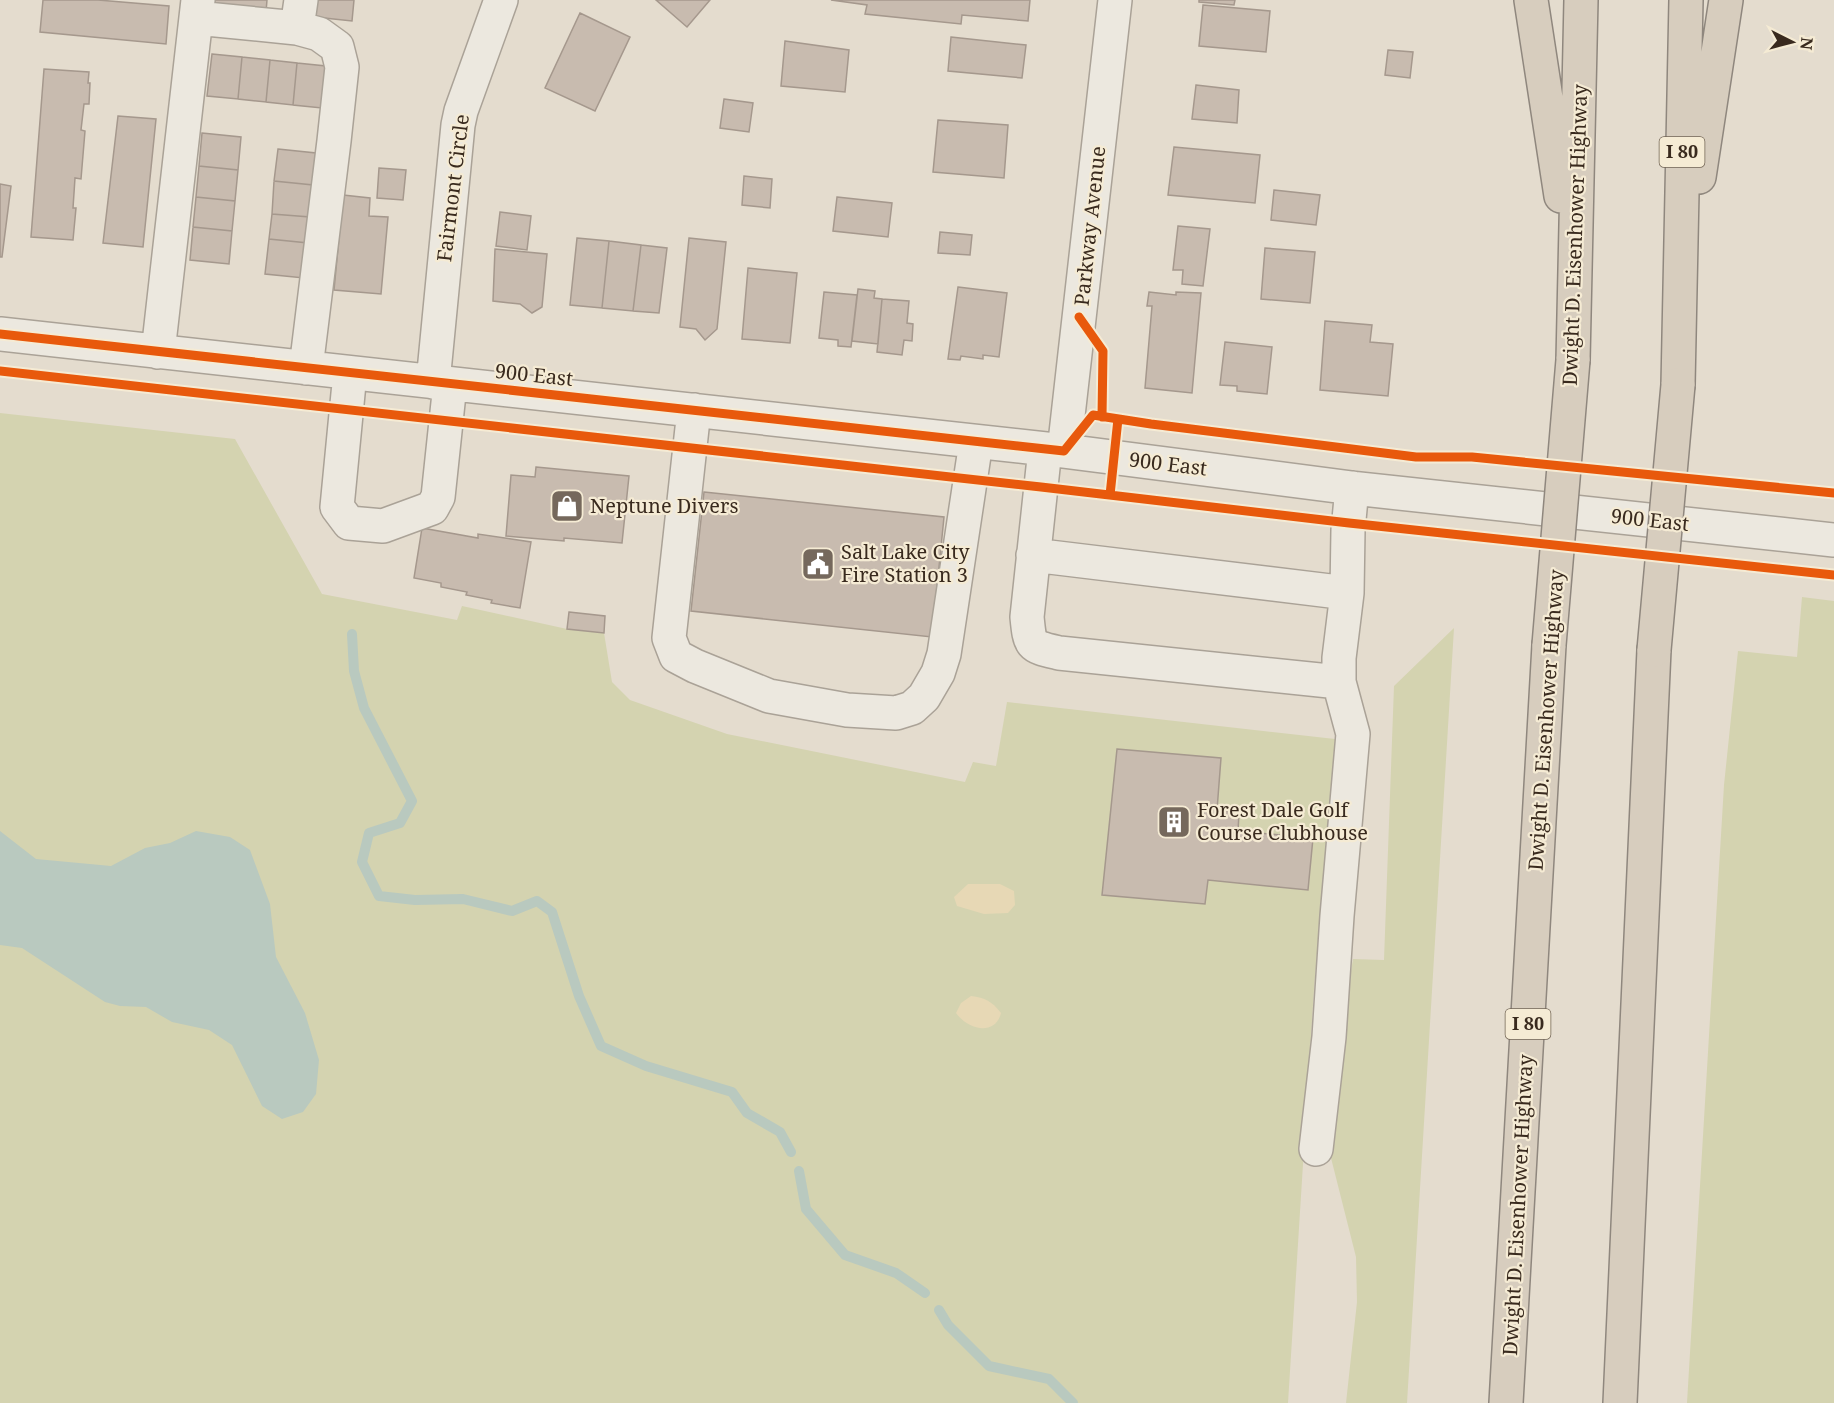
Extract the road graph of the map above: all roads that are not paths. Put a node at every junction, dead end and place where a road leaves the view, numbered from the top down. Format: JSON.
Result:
{"nodes":[{"id":1,"x":501,"y":0,"type":"edge"},
{"id":2,"x":1115,"y":0,"type":"edge"},
{"id":3,"x":1531,"y":0,"type":"edge"},
{"id":4,"x":1581,"y":0,"type":"edge"},
{"id":5,"x":1686,"y":0,"type":"edge"},
{"id":6,"x":1726,"y":0,"type":"edge"},
{"id":7,"x":197,"y":9,"type":"edge"},
{"id":8,"x":299,"y":14,"type":"edge"},
{"id":9,"x":1575,"y":287,"type":"junction"},
{"id":10,"x":1679,"y":303,"type":"junction"},
{"id":11,"x":0,"y":334,"type":"edge"},
{"id":12,"x":158,"y":351,"type":"junction"},
{"id":13,"x":306,"y":368,"type":"junction"},
{"id":14,"x":350,"y":373,"type":"junction"},
{"id":15,"x":441,"y":383,"type":"junction"},
{"id":16,"x":694,"y":410,"type":"junction"},
{"id":17,"x":976,"y":442,"type":"junction"},
{"id":18,"x":1054,"y":450,"type":"junction"},
{"id":19,"x":1352,"y":488,"type":"junction"},
{"id":20,"x":1834,"y":540,"type":"edge"},
{"id":21,"x":1033,"y":555,"type":"junction"},
{"id":22,"x":1347,"y":592,"type":"junction"},
{"id":23,"x":1339,"y":682,"type":"junction"},
{"id":24,"x":1316,"y":1149,"type":"dead end"},
{"id":25,"x":1506,"y":1403,"type":"edge"},
{"id":26,"x":1620,"y":1403,"type":"edge"}],
"edges":[{"from":1,"to":15,"type":"street","name":"Fairmont Circle"},
{"from":2,"to":18,"type":"street","name":"Parkway Avenue"},
{"from":3,"to":9,"type":"highway"},
{"from":4,"to":9,"type":"highway","name":"Dwight D. Eisenhower Highway","number":"I 80"},
{"from":5,"to":10,"type":"highway","number":"I 80"},
{"from":6,"to":10,"type":"highway"},
{"from":7,"to":8,"type":"street"},
{"from":7,"to":12,"type":"street"},
{"from":8,"to":13,"type":"street"},
{"from":9,"to":25,"type":"highway","name":"Dwight D. Eisenhower Highway","number":"I 80","bridge":true},
{"from":10,"to":26,"type":"highway","number":"I 80","bridge":true},
{"from":11,"to":12,"type":"street","name":"900 East"},
{"from":12,"to":13,"type":"street","name":"900 East"},
{"from":13,"to":14,"type":"street","name":"900 East"},
{"from":14,"to":15,"type":"street","name":"900 East"},
{"from":14,"to":15,"type":"street","name":"Fairmont Circle"},
{"from":15,"to":16,"type":"street","name":"900 East"},
{"from":16,"to":17,"type":"street","name":"900 East"},
{"from":16,"to":17,"type":"street"},
{"from":17,"to":18,"type":"street","name":"900 East"},
{"from":18,"to":19,"type":"street","name":"900 East"},
{"from":18,"to":21,"type":"street","name":"Parkway Avenue"},
{"from":19,"to":20,"type":"street","name":"900 East"},
{"from":19,"to":22,"type":"street"},
{"from":21,"to":22,"type":"street"},
{"from":21,"to":23,"type":"street","name":"Parkway Avenue"},
{"from":22,"to":23,"type":"street"},
{"from":23,"to":24,"type":"street"}]}
